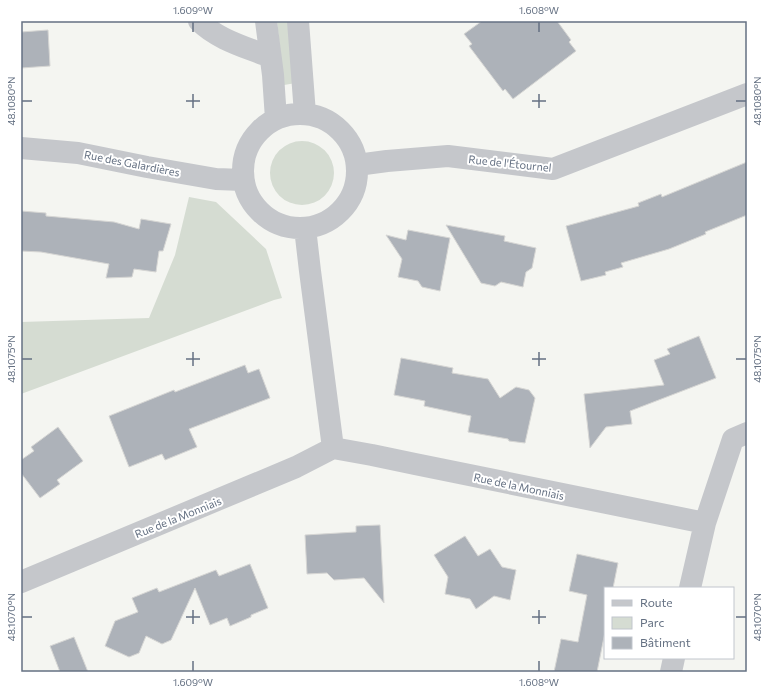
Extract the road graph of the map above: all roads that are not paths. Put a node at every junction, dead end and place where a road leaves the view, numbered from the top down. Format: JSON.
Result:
{"nodes":[{"id":1,"x":199,"y":21,"type":"edge"},
{"id":2,"x":266,"y":21,"type":"edge"},
{"id":3,"x":301,"y":22,"type":"edge"},
{"id":4,"x":270,"y":57,"type":"junction"},
{"id":5,"x":747,"y":94,"type":"edge"},
{"id":6,"x":305,"y":114,"type":"junction"},
{"id":7,"x":276,"y":119,"type":"junction"},
{"id":8,"x":21,"y":148,"type":"edge"},
{"id":9,"x":357,"y":165,"type":"junction"},
{"id":10,"x":243,"y":180,"type":"junction"},
{"id":11,"x":305,"y":228,"type":"junction"},
{"id":12,"x":747,"y":433,"type":"edge"},
{"id":13,"x":333,"y":448,"type":"junction"},
{"id":14,"x":705,"y":523,"type":"junction"},
{"id":15,"x":21,"y":582,"type":"edge"},
{"id":16,"x":690,"y":587,"type":"edge"},
{"id":17,"x":674,"y":659,"type":"edge"},
{"id":18,"x":671,"y":672,"type":"edge"}],
"edges":[{"from":1,"to":4,"type":"street"},
{"from":2,"to":4,"type":"street"},
{"from":3,"to":6,"type":"street"},
{"from":4,"to":7,"type":"street"},
{"from":5,"to":9,"type":"street","name":"Rue de l'Étournel"},
{"from":6,"to":7,"type":"street"},
{"from":6,"to":9,"type":"street"},
{"from":7,"to":10,"type":"street"},
{"from":8,"to":10,"type":"street","name":"Rue des Galardières"},
{"from":9,"to":11,"type":"street"},
{"from":10,"to":11,"type":"street"},
{"from":11,"to":13,"type":"street"},
{"from":12,"to":14,"type":"street"},
{"from":13,"to":14,"type":"street","name":"Rue de la Monniais"},
{"from":13,"to":15,"type":"street","name":"Rue de la Monniais"},
{"from":14,"to":16,"type":"street"},
{"from":17,"to":18,"type":"street"}]}
